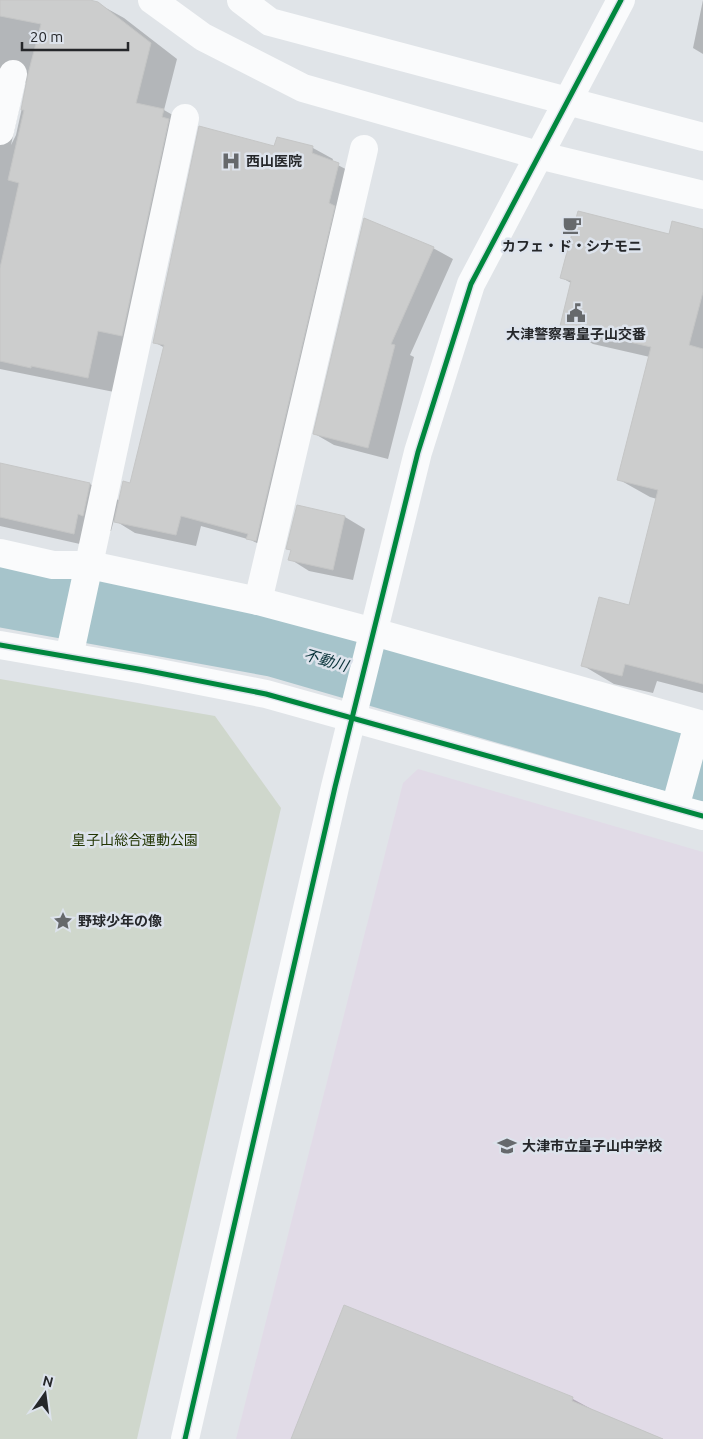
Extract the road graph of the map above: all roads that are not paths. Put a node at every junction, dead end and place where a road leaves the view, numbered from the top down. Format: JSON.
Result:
{"nodes":[{"id":1,"x":152,"y":0,"type":"edge"},
{"id":2,"x":240,"y":0,"type":"edge"},
{"id":3,"x":622,"y":0,"type":"edge"},
{"id":4,"x":13,"y":74,"type":"dead end"},
{"id":5,"x":568,"y":101,"type":"junction"},
{"id":6,"x":185,"y":118,"type":"dead end"},
{"id":7,"x":0,"y":131,"type":"edge"},
{"id":8,"x":703,"y":137,"type":"edge"},
{"id":9,"x":364,"y":149,"type":"dead end"},
{"id":10,"x":538,"y":155,"type":"junction"},
{"id":11,"x":703,"y":195,"type":"edge"},
{"id":12,"x":0,"y":553,"type":"edge"},
{"id":13,"x":90,"y":567,"type":"junction"},
{"id":14,"x":258,"y":601,"type":"junction"},
{"id":15,"x":374,"y":632,"type":"junction"},
{"id":16,"x":0,"y":645,"type":"edge"},
{"id":17,"x":69,"y":656,"type":"junction"},
{"id":18,"x":355,"y":707,"type":"junction"},
{"id":19,"x":700,"y":724,"type":"edge"},
{"id":20,"x":675,"y":808,"type":"junction"},
{"id":21,"x":703,"y":816,"type":"edge"},
{"id":22,"x":185,"y":1439,"type":"edge"}],
"edges":[{"from":1,"to":10,"type":"street"},
{"from":2,"to":5,"type":"street"},
{"from":3,"to":5,"type":"street"},
{"from":4,"to":7,"type":"street"},
{"from":5,"to":8,"type":"street"},
{"from":5,"to":10,"type":"street"},
{"from":6,"to":13,"type":"street"},
{"from":9,"to":14,"type":"street"},
{"from":10,"to":11,"type":"street"},
{"from":10,"to":15,"type":"street"},
{"from":12,"to":13,"type":"street"},
{"from":13,"to":14,"type":"street"},
{"from":13,"to":17,"type":"street"},
{"from":14,"to":15,"type":"street"},
{"from":15,"to":18,"type":"street"},
{"from":15,"to":19,"type":"street"},
{"from":16,"to":17,"type":"street"},
{"from":17,"to":18,"type":"street"},
{"from":18,"to":20,"type":"street"},
{"from":18,"to":22,"type":"street"},
{"from":19,"to":20,"type":"street"},
{"from":20,"to":21,"type":"street"}]}
